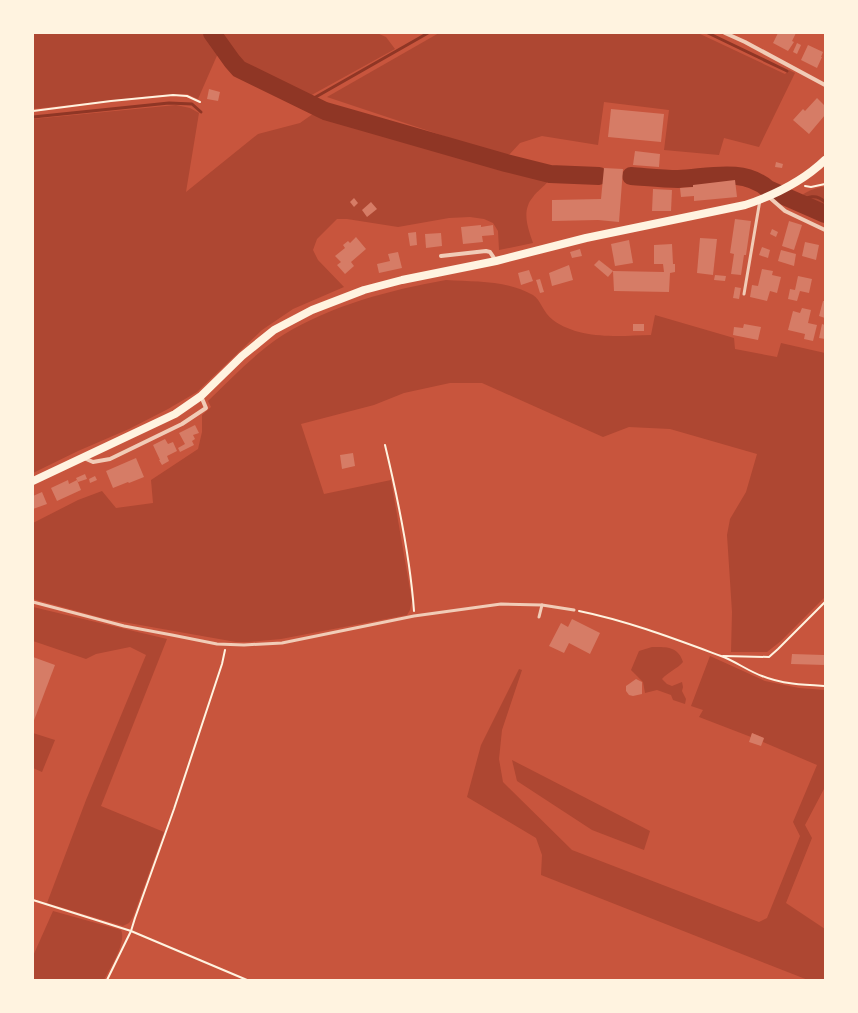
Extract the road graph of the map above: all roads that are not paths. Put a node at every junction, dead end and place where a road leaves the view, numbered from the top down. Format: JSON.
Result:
{"nodes":[{"id":1,"x":724,"y":33,"type":"edge"},
{"id":2,"x":825,"y":85,"type":"edge"},
{"id":3,"x":825,"y":160,"type":"edge"},
{"id":4,"x":771,"y":196,"type":"junction"},
{"id":5,"x":760,"y":200,"type":"junction"},
{"id":6,"x":825,"y":230,"type":"edge"},
{"id":7,"x":441,"y":256,"type":"dead end"},
{"id":8,"x":496,"y":261,"type":"junction"},
{"id":9,"x":744,"y":294,"type":"dead end"},
{"id":10,"x":201,"y":396,"type":"junction"},
{"id":11,"x":83,"y":458,"type":"junction"},
{"id":12,"x":33,"y":480,"type":"edge"},
{"id":13,"x":33,"y":602,"type":"edge"},
{"id":14,"x":542,"y":605,"type":"junction"},
{"id":15,"x":574,"y":610,"type":"road end"},
{"id":16,"x":539,"y":617,"type":"dead end"}],
"edges":[{"from":1,"to":2,"type":"street"},
{"from":3,"to":4,"type":"main road"},
{"from":4,"to":5,"type":"main road"},
{"from":4,"to":6,"type":"street"},
{"from":5,"to":8,"type":"main road"},
{"from":5,"to":9,"type":"lane"},
{"from":7,"to":8,"type":"street"},
{"from":8,"to":10,"type":"main road"},
{"from":10,"to":11,"type":"main road"},
{"from":10,"to":11,"type":"street"},
{"from":11,"to":12,"type":"main road"},
{"from":13,"to":14,"type":"lane"},
{"from":14,"to":15,"type":"lane"},
{"from":14,"to":16,"type":"lane"}]}
